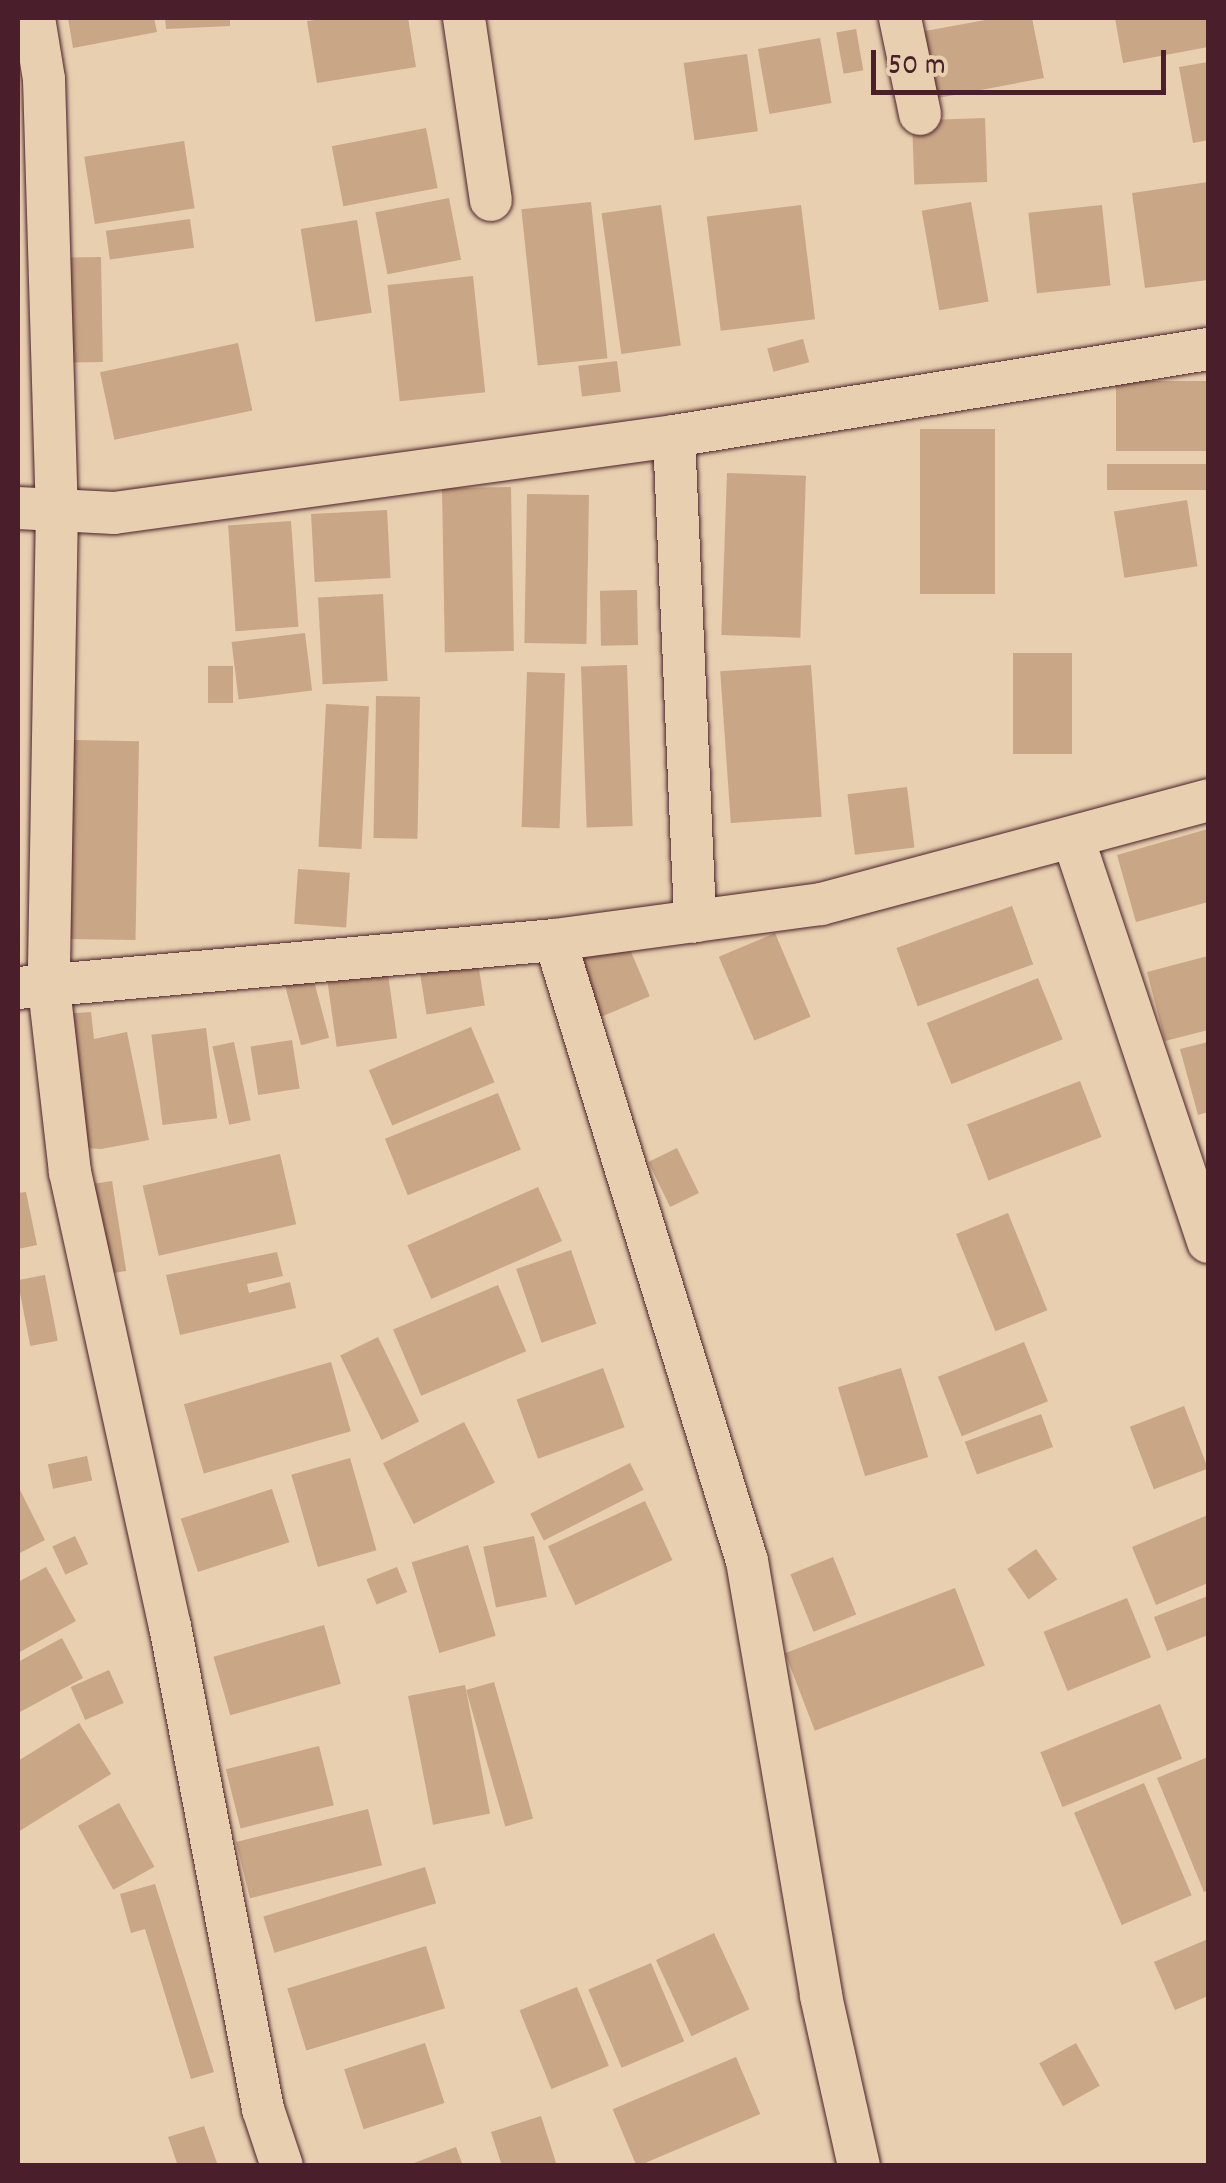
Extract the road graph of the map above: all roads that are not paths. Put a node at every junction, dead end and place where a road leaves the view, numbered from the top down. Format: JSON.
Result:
{"nodes":[{"id":1,"x":464,"y":18,"type":"edge"},
{"id":2,"x":900,"y":18,"type":"edge"},
{"id":3,"x":29,"y":26,"type":"edge"},
{"id":4,"x":920,"y":114,"type":"dead end"},
{"id":5,"x":491,"y":200,"type":"dead end"},
{"id":6,"x":1208,"y":350,"type":"edge"},
{"id":7,"x":674,"y":436,"type":"junction"},
{"id":8,"x":37,"y":508,"type":"edge"},
{"id":9,"x":1208,"y":800,"type":"edge"},
{"id":10,"x":1073,"y":838,"type":"junction"},
{"id":11,"x":696,"y":922,"type":"junction"},
{"id":12,"x":555,"y":940,"type":"junction"},
{"id":13,"x":33,"y":988,"type":"edge"},
{"id":14,"x":1208,"y":1242,"type":"edge"},
{"id":15,"x":282,"y":2166,"type":"edge"},
{"id":16,"x":859,"y":2166,"type":"edge"}],
"edges":[{"from":1,"to":5,"type":"street"},
{"from":2,"to":4,"type":"street"},
{"from":3,"to":8,"type":"street"},
{"from":6,"to":7,"type":"street"},
{"from":7,"to":8,"type":"street"},
{"from":7,"to":11,"type":"street"},
{"from":8,"to":13,"type":"street"},
{"from":9,"to":10,"type":"street"},
{"from":10,"to":11,"type":"street"},
{"from":10,"to":14,"type":"street"},
{"from":11,"to":12,"type":"street"},
{"from":12,"to":13,"type":"street"},
{"from":12,"to":16,"type":"street"},
{"from":13,"to":15,"type":"street"}]}
